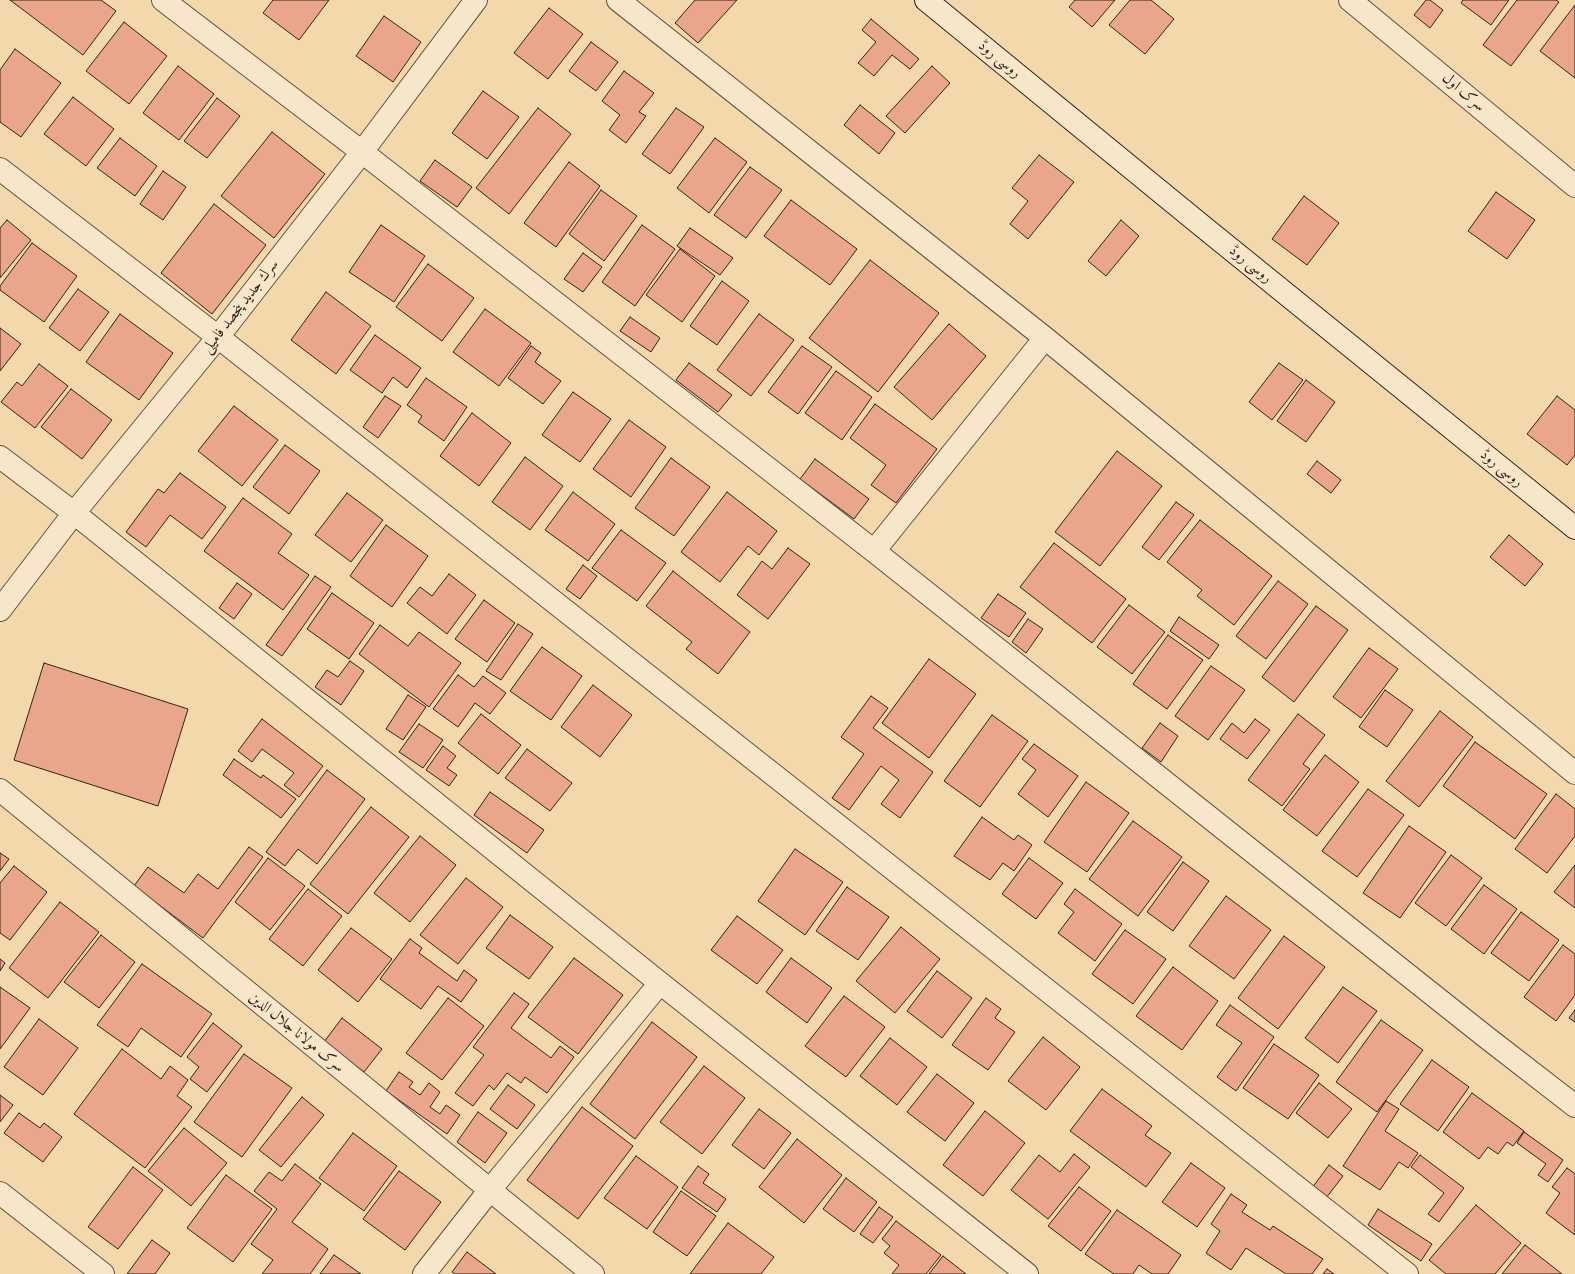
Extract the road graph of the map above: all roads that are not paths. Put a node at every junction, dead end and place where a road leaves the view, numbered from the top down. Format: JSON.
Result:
{"nodes":[{"id":1,"x":163,"y":0,"type":"edge"},
{"id":2,"x":476,"y":0,"type":"edge"},
{"id":3,"x":618,"y":0,"type":"edge"},
{"id":4,"x":926,"y":0,"type":"edge"},
{"id":5,"x":1350,"y":0,"type":"edge"},
{"id":6,"x":362,"y":152,"type":"junction"},
{"id":7,"x":0,"y":169,"type":"edge"},
{"id":8,"x":1575,"y":186,"type":"edge"},
{"id":9,"x":218,"y":336,"type":"junction"},
{"id":10,"x":1045,"y":338,"type":"junction"},
{"id":11,"x":0,"y":457,"type":"edge"},
{"id":12,"x":74,"y":513,"type":"junction"},
{"id":13,"x":1575,"y":528,"type":"edge"},
{"id":14,"x":874,"y":551,"type":"junction"},
{"id":15,"x":0,"y":610,"type":"edge"},
{"id":16,"x":1575,"y":773,"type":"edge"},
{"id":17,"x":0,"y":790,"type":"edge"},
{"id":18,"x":660,"y":983,"type":"junction"},
{"id":19,"x":1575,"y":1106,"type":"edge"},
{"id":20,"x":490,"y":1191,"type":"junction"},
{"id":21,"x":0,"y":1194,"type":"edge"},
{"id":22,"x":103,"y":1274,"type":"edge"},
{"id":23,"x":424,"y":1274,"type":"edge"},
{"id":24,"x":593,"y":1274,"type":"edge"},
{"id":25,"x":1027,"y":1274,"type":"edge"},
{"id":26,"x":1407,"y":1274,"type":"edge"}],
"edges":[{"from":1,"to":6,"type":"street"},
{"from":2,"to":6,"type":"street","name":"سرك جدید پنجصد فامیلی"},
{"from":3,"to":10,"type":"street"},
{"from":4,"to":13,"type":"street","name":"روسی روڈ"},
{"from":5,"to":8,"type":"street","name":"سرک اول"},
{"from":6,"to":9,"type":"street","name":"سرك جدید پنجصد فامیلی"},
{"from":6,"to":14,"type":"street"},
{"from":7,"to":9,"type":"street"},
{"from":9,"to":12,"type":"street","name":"سرك جدید پنجصد فامیلی"},
{"from":9,"to":26,"type":"street"},
{"from":10,"to":14,"type":"street"},
{"from":10,"to":16,"type":"street"},
{"from":11,"to":12,"type":"street"},
{"from":12,"to":15,"type":"street","name":"سرك جدید پنجصد فامیلی"},
{"from":12,"to":18,"type":"street"},
{"from":14,"to":19,"type":"street"},
{"from":17,"to":20,"type":"street","name":"سرک مولانا جلال الدین"},
{"from":18,"to":20,"type":"street"},
{"from":18,"to":25,"type":"street"},
{"from":20,"to":23,"type":"street"},
{"from":20,"to":24,"type":"street","name":"سرک مولانا جلال الدین"},
{"from":21,"to":22,"type":"street"}]}
